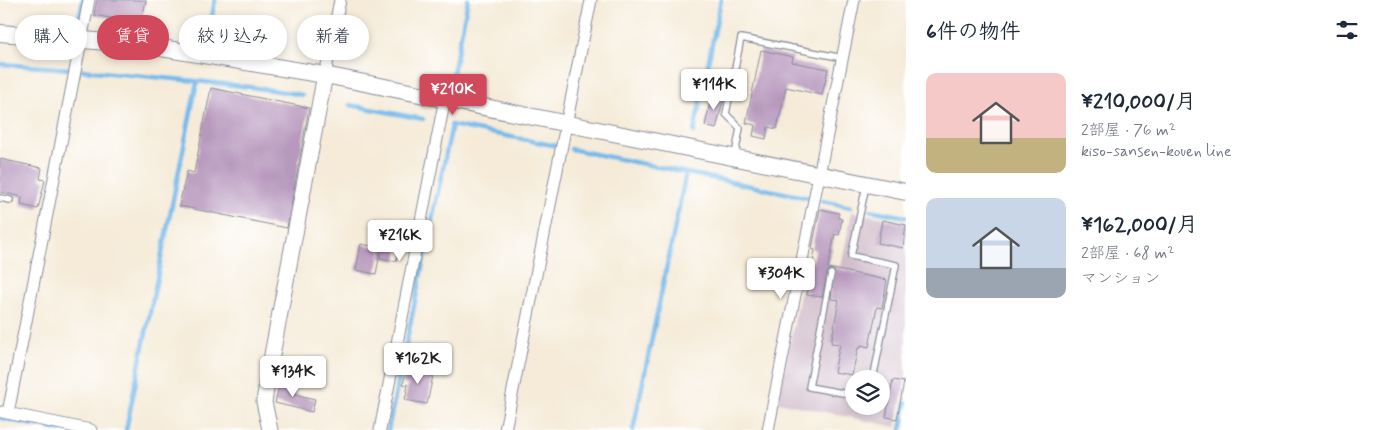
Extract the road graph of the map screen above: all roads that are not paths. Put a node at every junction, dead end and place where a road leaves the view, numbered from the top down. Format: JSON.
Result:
{"nodes":[{"id":1,"x":89,"y":0,"type":"edge"},
{"id":2,"x":340,"y":0,"type":"edge"},
{"id":3,"x":591,"y":0,"type":"edge"},
{"id":4,"x":854,"y":0,"type":"edge"},
{"id":5,"x":86,"y":15,"type":"edge"},
{"id":6,"x":0,"y":33,"type":"edge"},
{"id":7,"x":15,"y":34,"type":"edge"},
{"id":8,"x":87,"y":41,"type":"edge"},
{"id":9,"x":843,"y":58,"type":"junction"},
{"id":10,"x":76,"y":60,"type":"edge"},
{"id":11,"x":325,"y":75,"type":"junction"},
{"id":12,"x":445,"y":98,"type":"junction"},
{"id":13,"x":567,"y":122,"type":"junction"},
{"id":14,"x":734,"y":157,"type":"junction"},
{"id":15,"x":819,"y":175,"type":"junction"},
{"id":16,"x":866,"y":184,"type":"junction"},
{"id":17,"x":906,"y":192,"type":"edge"},
{"id":18,"x":0,"y":198,"type":"edge"},
{"id":19,"x":10,"y":200,"type":"dead end"},
{"id":20,"x":831,"y":274,"type":"dead end"},
{"id":21,"x":876,"y":370,"type":"edge"},
{"id":22,"x":845,"y":393,"type":"edge"},
{"id":23,"x":4,"y":412,"type":"edge"},
{"id":24,"x":71,"y":428,"type":"edge"},
{"id":25,"x":91,"y":430,"type":"edge"},
{"id":26,"x":270,"y":430,"type":"edge"},
{"id":27,"x":380,"y":430,"type":"edge"},
{"id":28,"x":505,"y":430,"type":"edge"},
{"id":29,"x":768,"y":430,"type":"edge"}],
"edges":[{"from":1,"to":5,"type":"street"},
{"from":2,"to":11,"type":"street"},
{"from":3,"to":13,"type":"street"},
{"from":4,"to":9,"type":"street"},
{"from":6,"to":7,"type":"main road"},
{"from":8,"to":11,"type":"main road"},
{"from":9,"to":14,"type":"lane"},
{"from":9,"to":15,"type":"street"},
{"from":10,"to":23,"type":"street"},
{"from":11,"to":12,"type":"main road"},
{"from":11,"to":26,"type":"street"},
{"from":12,"to":13,"type":"main road"},
{"from":12,"to":27,"type":"street"},
{"from":13,"to":14,"type":"main road"},
{"from":13,"to":28,"type":"street"},
{"from":14,"to":15,"type":"main road"},
{"from":15,"to":16,"type":"main road"},
{"from":15,"to":29,"type":"street"},
{"from":16,"to":17,"type":"main road"},
{"from":16,"to":21,"type":"lane"},
{"from":18,"to":19,"type":"lane"},
{"from":20,"to":22,"type":"lane"},
{"from":23,"to":24,"type":"street"},
{"from":24,"to":25,"type":"street"}]}
